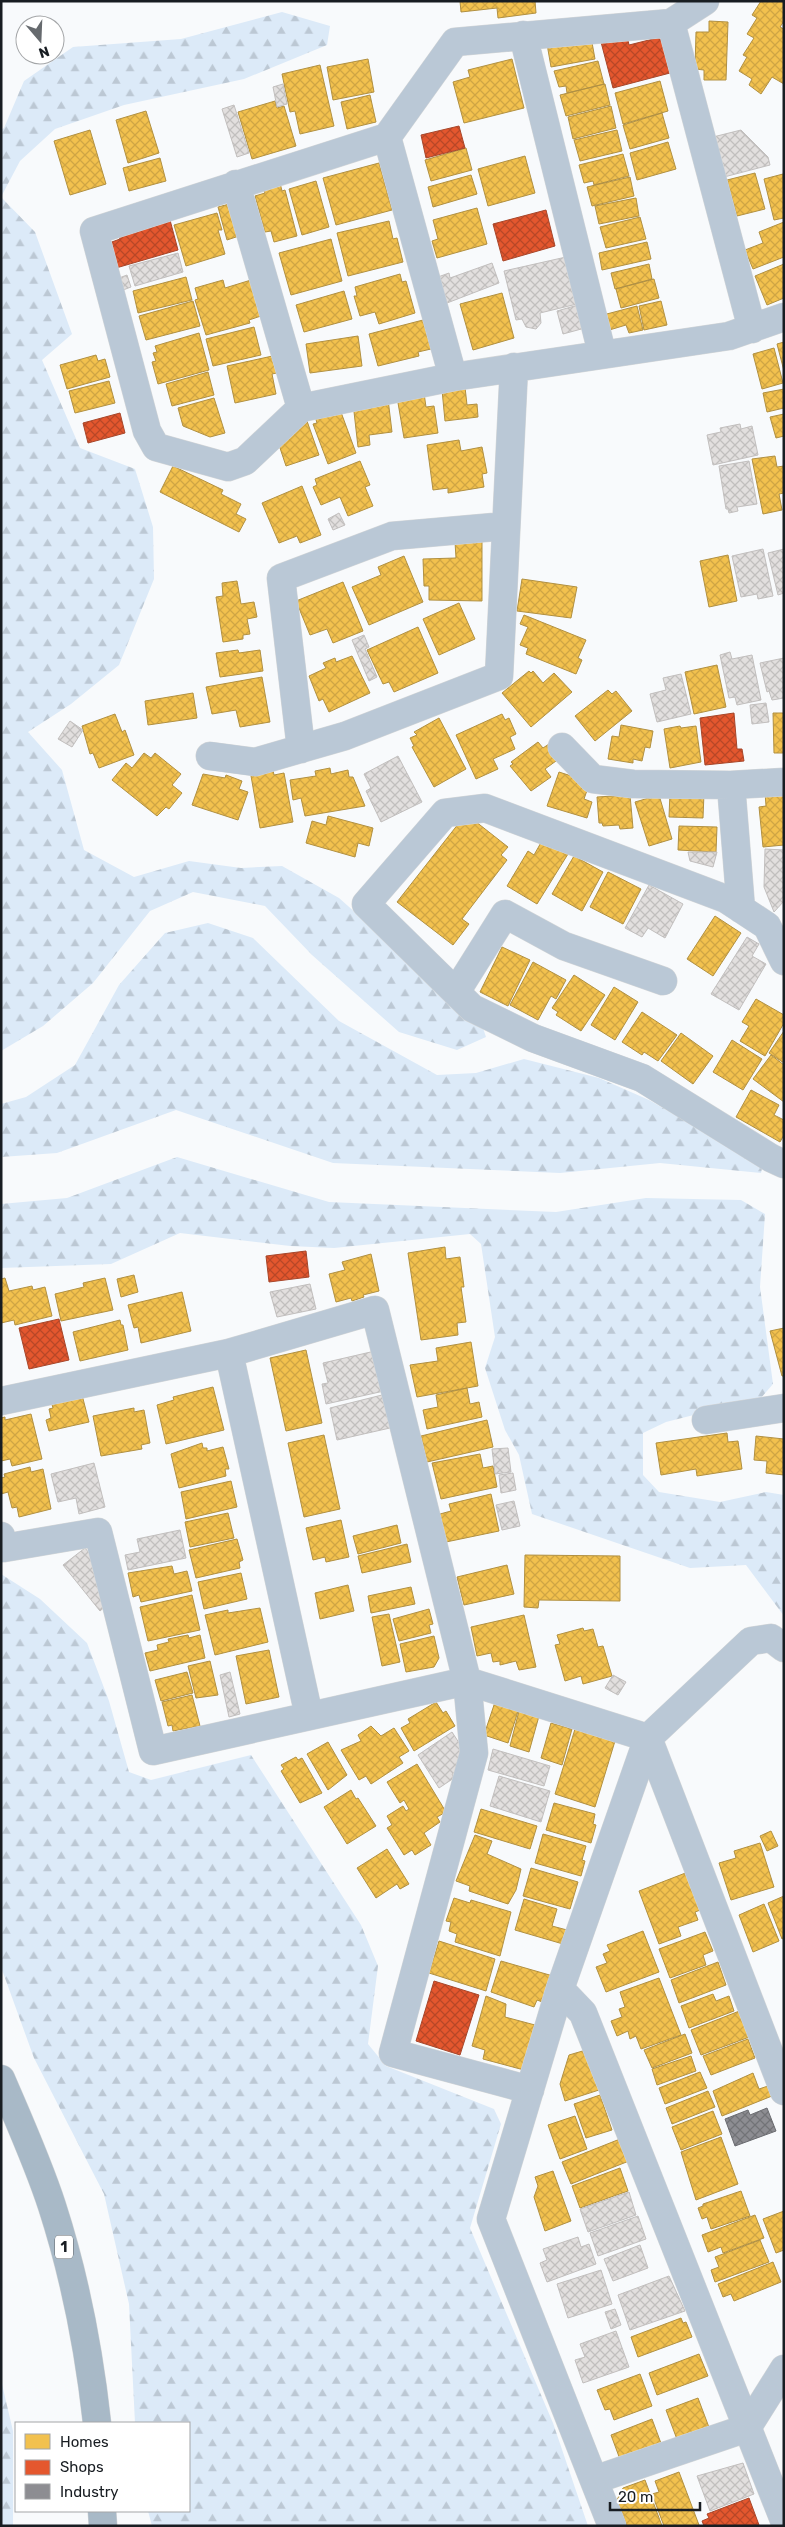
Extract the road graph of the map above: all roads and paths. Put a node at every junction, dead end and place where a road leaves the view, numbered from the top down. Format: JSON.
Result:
{"nodes":[{"id":1,"x":705,"y":1,"type":"edge"},
{"id":2,"x":671,"y":23,"type":"junction"},
{"id":3,"x":523,"y":35,"type":"junction"},
{"id":4,"x":387,"y":136,"type":"junction"},
{"id":5,"x":236,"y":184,"type":"junction"},
{"id":6,"x":784,"y":317,"type":"edge"},
{"id":7,"x":752,"y":329,"type":"junction"},
{"id":8,"x":602,"y":353,"type":"junction"},
{"id":9,"x":514,"y":367,"type":"junction"},
{"id":10,"x":454,"y":377,"type":"junction"},
{"id":11,"x":301,"y":408,"type":"junction"},
{"id":12,"x":506,"y":526,"type":"junction"},
{"id":13,"x":562,"y":747,"type":"dead end"},
{"id":14,"x":301,"y":749,"type":"junction"},
{"id":15,"x":210,"y":756,"type":"dead end"},
{"id":16,"x":784,"y":782,"type":"edge"},
{"id":17,"x":731,"y":785,"type":"junction"},
{"id":18,"x":741,"y":909,"type":"junction"},
{"id":19,"x":784,"y":961,"type":"edge"},
{"id":20,"x":663,"y":981,"type":"dead end"},
{"id":21,"x":456,"y":992,"type":"junction"},
{"id":22,"x":784,"y":1164,"type":"edge"},
{"id":23,"x":229,"y":1353,"type":"junction"},
{"id":24,"x":1,"y":1401,"type":"edge"},
{"id":25,"x":784,"y":1408,"type":"edge"},
{"id":26,"x":706,"y":1420,"type":"dead end"},
{"id":27,"x":1,"y":1536,"type":"edge"},
{"id":28,"x":784,"y":1648,"type":"edge"},
{"id":29,"x":467,"y":1681,"type":"junction"},
{"id":30,"x":309,"y":1716,"type":"junction"},
{"id":31,"x":648,"y":1738,"type":"junction"},
{"id":32,"x":560,"y":1989,"type":"junction"},
{"id":33,"x":1,"y":2078,"type":"edge"},
{"id":34,"x":530,"y":2090,"type":"junction"},
{"id":35,"x":784,"y":2091,"type":"edge"},
{"id":36,"x":784,"y":2369,"type":"edge"},
{"id":37,"x":97,"y":2422,"type":"edge"},
{"id":38,"x":747,"y":2428,"type":"junction"},
{"id":39,"x":594,"y":2480,"type":"junction"},
{"id":40,"x":102,"y":2512,"type":"edge"},
{"id":41,"x":784,"y":2520,"type":"edge"},
{"id":42,"x":103,"y":2526,"type":"edge"},
{"id":43,"x":612,"y":2526,"type":"edge"}],
"edges":[{"from":1,"to":2,"type":"street"},
{"from":2,"to":3,"type":"street"},
{"from":2,"to":7,"type":"street"},
{"from":3,"to":4,"type":"street"},
{"from":3,"to":8,"type":"street"},
{"from":4,"to":5,"type":"street"},
{"from":4,"to":10,"type":"street"},
{"from":5,"to":11,"type":"street"},
{"from":5,"to":11,"type":"street"},
{"from":6,"to":7,"type":"street"},
{"from":7,"to":8,"type":"street"},
{"from":8,"to":9,"type":"street"},
{"from":9,"to":10,"type":"street"},
{"from":9,"to":12,"type":"street"},
{"from":10,"to":11,"type":"street"},
{"from":12,"to":14,"type":"street"},
{"from":12,"to":14,"type":"street"},
{"from":13,"to":17,"type":"street"},
{"from":14,"to":15,"type":"street"},
{"from":16,"to":17,"type":"street"},
{"from":17,"to":18,"type":"street"},
{"from":18,"to":19,"type":"street"},
{"from":18,"to":21,"type":"street"},
{"from":20,"to":21,"type":"street"},
{"from":21,"to":22,"type":"street"},
{"from":23,"to":24,"type":"street"},
{"from":23,"to":29,"type":"street"},
{"from":23,"to":30,"type":"street"},
{"from":25,"to":26,"type":"street"},
{"from":27,"to":30,"type":"street"},
{"from":28,"to":31,"type":"street"},
{"from":29,"to":30,"type":"street"},
{"from":29,"to":31,"type":"street"},
{"from":29,"to":34,"type":"street"},
{"from":31,"to":32,"type":"street"},
{"from":31,"to":35,"type":"street"},
{"from":32,"to":34,"type":"street"},
{"from":32,"to":38,"type":"street"},
{"from":33,"to":37,"type":"highway","number":"1"},
{"from":34,"to":39,"type":"street"},
{"from":36,"to":38,"type":"street"},
{"from":38,"to":39,"type":"street"},
{"from":38,"to":41,"type":"street"},
{"from":39,"to":43,"type":"street"},
{"from":40,"to":42,"type":"highway"}]}
